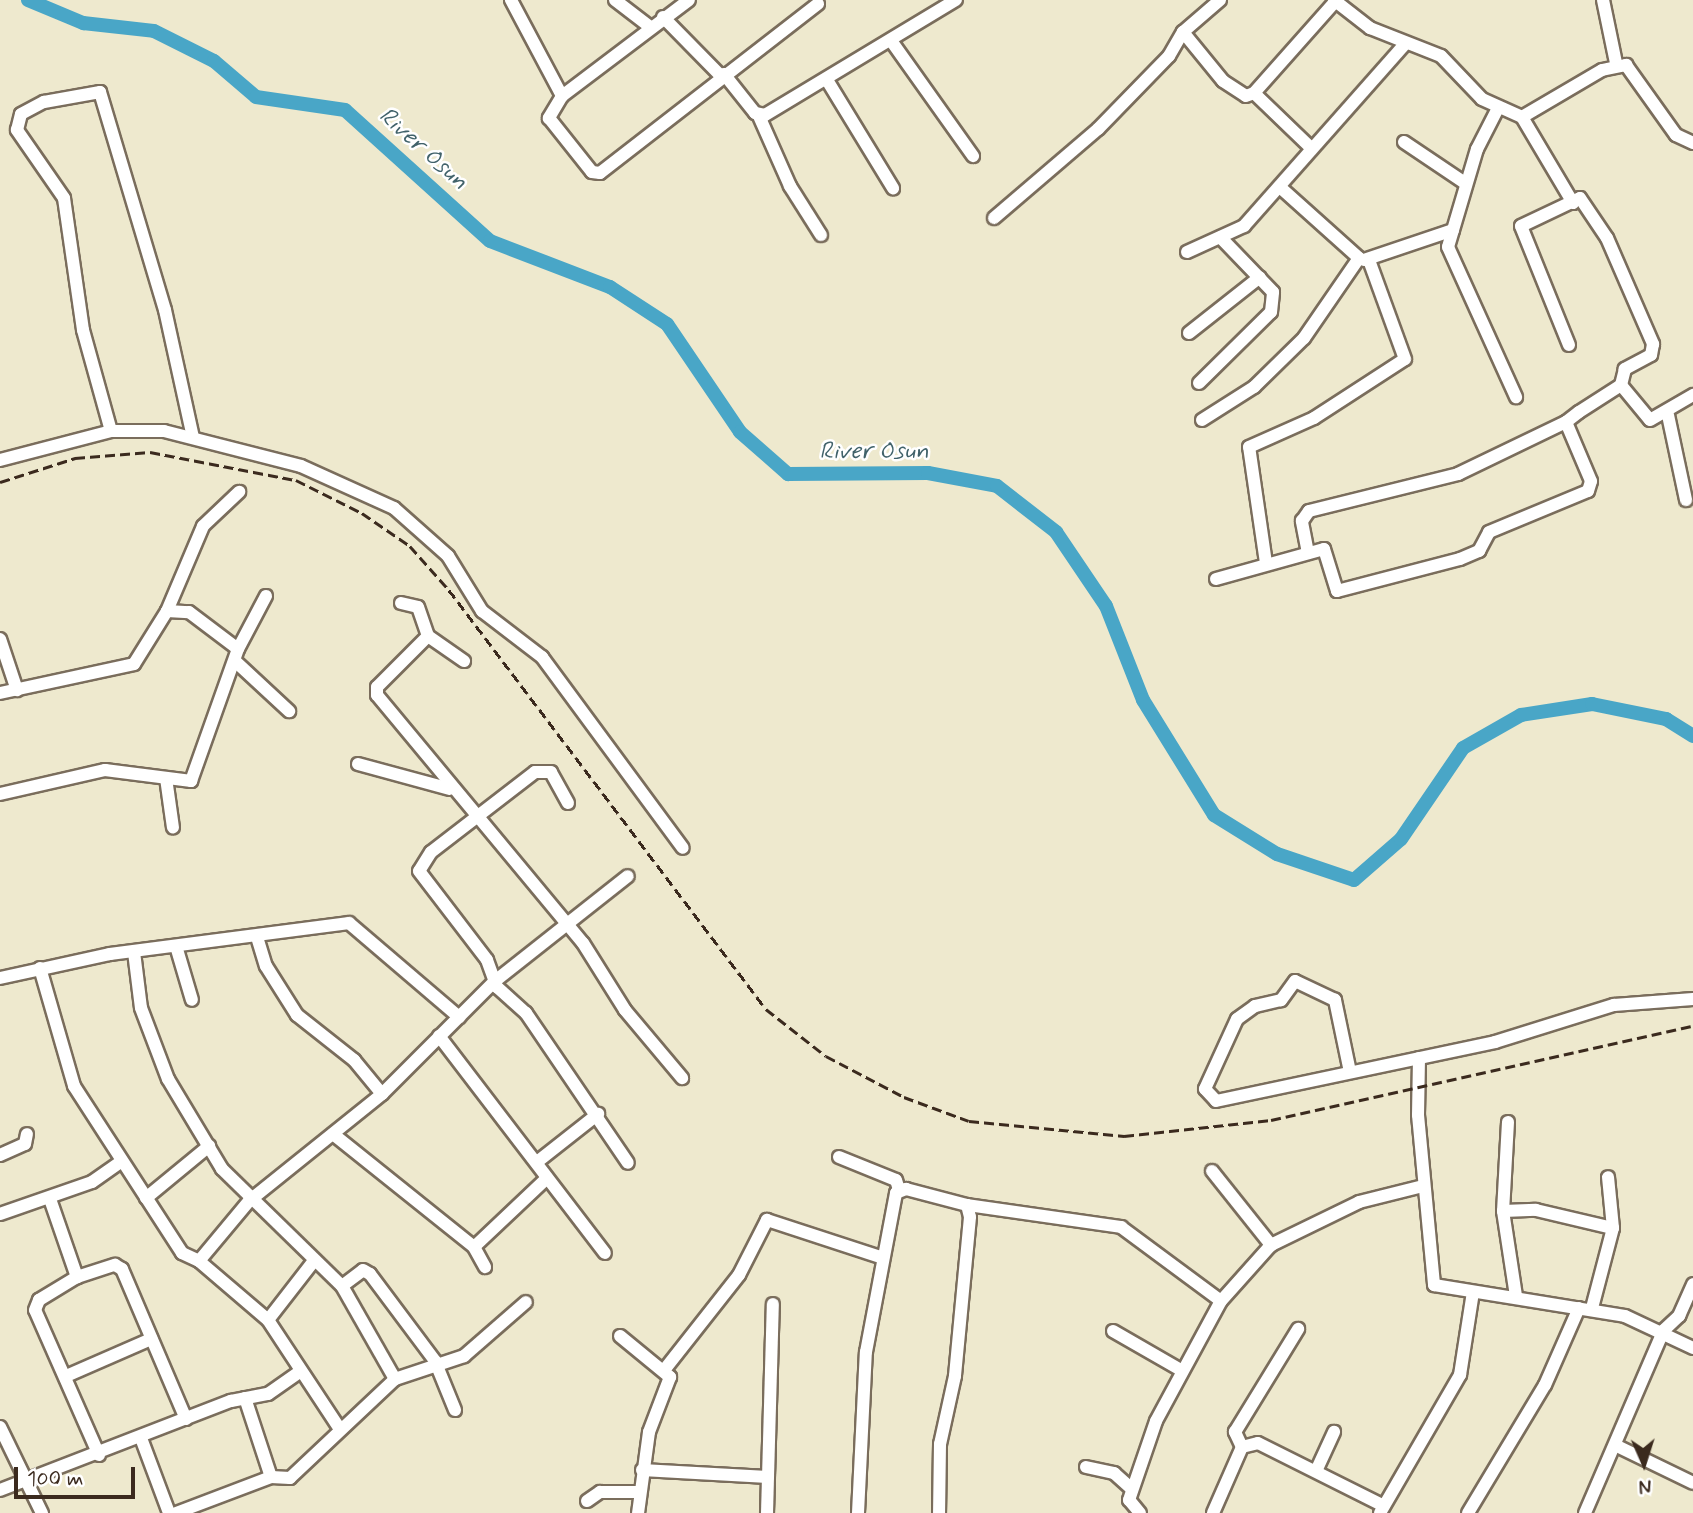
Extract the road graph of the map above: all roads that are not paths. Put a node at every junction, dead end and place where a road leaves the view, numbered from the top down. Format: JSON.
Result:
{"nodes":[{"id":1,"x":511,"y":0,"type":"edge"},
{"id":2,"x":615,"y":0,"type":"edge"},
{"id":3,"x":689,"y":0,"type":"edge"},
{"id":4,"x":1220,"y":0,"type":"edge"},
{"id":5,"x":1603,"y":0,"type":"edge"},
{"id":6,"x":952,"y":1,"type":"edge"},
{"id":7,"x":1333,"y":2,"type":"edge"},
{"id":8,"x":818,"y":4,"type":"dead end"},
{"id":9,"x":663,"y":18,"type":"junction"},
{"id":10,"x":650,"y":27,"type":"junction"},
{"id":11,"x":1183,"y":32,"type":"junction"},
{"id":12,"x":892,"y":42,"type":"junction"},
{"id":13,"x":1404,"y":45,"type":"junction"},
{"id":14,"x":1616,"y":63,"type":"junction"},
{"id":15,"x":722,"y":75,"type":"junction"},
{"id":16,"x":827,"y":80,"type":"junction"},
{"id":17,"x":1255,"y":93,"type":"junction"},
{"id":18,"x":562,"y":96,"type":"junction"},
{"id":19,"x":1497,"y":110,"type":"junction"},
{"id":20,"x":760,"y":116,"type":"junction"},
{"id":21,"x":1522,"y":117,"type":"junction"},
{"id":22,"x":1404,"y":142,"type":"dead end"},
{"id":23,"x":1693,"y":143,"type":"edge"},
{"id":24,"x":1309,"y":146,"type":"junction"},
{"id":25,"x":973,"y":156,"type":"dead end"},
{"id":26,"x":1465,"y":183,"type":"junction"},
{"id":27,"x":1280,"y":187,"type":"junction"},
{"id":28,"x":893,"y":188,"type":"dead end"},
{"id":29,"x":1573,"y":203,"type":"junction"},
{"id":30,"x":995,"y":218,"type":"dead end"},
{"id":31,"x":1453,"y":229,"type":"junction"},
{"id":32,"x":821,"y":235,"type":"dead end"},
{"id":33,"x":1220,"y":237,"type":"junction"},
{"id":34,"x":1186,"y":252,"type":"dead end"},
{"id":35,"x":1365,"y":260,"type":"junction"},
{"id":36,"x":1260,"y":277,"type":"junction"},
{"id":37,"x":1189,"y":332,"type":"dead end"},
{"id":38,"x":1569,"y":345,"type":"dead end"},
{"id":39,"x":1199,"y":383,"type":"dead end"},
{"id":40,"x":1621,"y":385,"type":"junction"},
{"id":41,"x":1693,"y":394,"type":"edge"},
{"id":42,"x":1516,"y":397,"type":"dead end"},
{"id":43,"x":1668,"y":415,"type":"junction"},
{"id":44,"x":1202,"y":420,"type":"dead end"},
{"id":45,"x":1566,"y":422,"type":"junction"},
{"id":46,"x":111,"y":431,"type":"junction"},
{"id":47,"x":193,"y":437,"type":"junction"},
{"id":48,"x":0,"y":460,"type":"edge"},
{"id":49,"x":239,"y":492,"type":"dead end"},
{"id":50,"x":1686,"y":500,"type":"dead end"},
{"id":51,"x":1308,"y":553,"type":"junction"},
{"id":52,"x":1266,"y":563,"type":"junction"},
{"id":53,"x":1216,"y":579,"type":"dead end"},
{"id":54,"x":266,"y":596,"type":"dead end"},
{"id":55,"x":401,"y":603,"type":"dead end"},
{"id":56,"x":167,"y":611,"type":"junction"},
{"id":57,"x":428,"y":636,"type":"junction"},
{"id":58,"x":0,"y":639,"type":"edge"},
{"id":59,"x":236,"y":655,"type":"junction"},
{"id":60,"x":464,"y":661,"type":"dead end"},
{"id":61,"x":17,"y":690,"type":"junction"},
{"id":62,"x":0,"y":694,"type":"edge"},
{"id":63,"x":289,"y":711,"type":"dead end"},
{"id":64,"x":358,"y":764,"type":"dead end"},
{"id":65,"x":166,"y":778,"type":"junction"},
{"id":66,"x":450,"y":789,"type":"junction"},
{"id":67,"x":0,"y":794,"type":"edge"},
{"id":68,"x":568,"y":803,"type":"dead end"},
{"id":69,"x":476,"y":819,"type":"junction"},
{"id":70,"x":173,"y":828,"type":"dead end"},
{"id":71,"x":684,"y":848,"type":"dead end"},
{"id":72,"x":628,"y":876,"type":"dead end"},
{"id":73,"x":565,"y":928,"type":"junction"},
{"id":74,"x":257,"y":937,"type":"junction"},
{"id":75,"x":176,"y":946,"type":"junction"},
{"id":76,"x":134,"y":952,"type":"junction"},
{"id":77,"x":40,"y":968,"type":"junction"},
{"id":78,"x":0,"y":978,"type":"edge"},
{"id":79,"x":495,"y":981,"type":"junction"},
{"id":80,"x":1693,"y":999,"type":"edge"},
{"id":81,"x":192,"y":1000,"type":"dead end"},
{"id":82,"x":459,"y":1017,"type":"junction"},
{"id":83,"x":439,"y":1036,"type":"junction"},
{"id":84,"x":1419,"y":1058,"type":"junction"},
{"id":85,"x":1350,"y":1072,"type":"junction"},
{"id":86,"x":682,"y":1078,"type":"dead end"},
{"id":87,"x":382,"y":1094,"type":"junction"},
{"id":88,"x":598,"y":1114,"type":"junction"},
{"id":89,"x":1508,"y":1122,"type":"dead end"},
{"id":90,"x":27,"y":1134,"type":"dead end"},
{"id":91,"x":333,"y":1134,"type":"junction"},
{"id":92,"x":209,"y":1146,"type":"junction"},
{"id":93,"x":0,"y":1155,"type":"edge"},
{"id":94,"x":839,"y":1157,"type":"dead end"},
{"id":95,"x":121,"y":1162,"type":"junction"},
{"id":96,"x":537,"y":1163,"type":"junction"},
{"id":97,"x":628,"y":1163,"type":"dead end"},
{"id":98,"x":1212,"y":1171,"type":"dead end"},
{"id":99,"x":1608,"y":1177,"type":"dead end"},
{"id":100,"x":547,"y":1178,"type":"junction"},
{"id":101,"x":1423,"y":1186,"type":"junction"},
{"id":102,"x":899,"y":1190,"type":"junction"},
{"id":103,"x":146,"y":1198,"type":"junction"},
{"id":104,"x":50,"y":1199,"type":"junction"},
{"id":105,"x":249,"y":1201,"type":"junction"},
{"id":106,"x":967,"y":1205,"type":"junction"},
{"id":107,"x":1503,"y":1211,"type":"junction"},
{"id":108,"x":0,"y":1214,"type":"edge"},
{"id":109,"x":1614,"y":1228,"type":"junction"},
{"id":110,"x":1271,"y":1245,"type":"junction"},
{"id":111,"x":474,"y":1247,"type":"junction"},
{"id":112,"x":605,"y":1253,"type":"dead end"},
{"id":113,"x":883,"y":1258,"type":"junction"},
{"id":114,"x":198,"y":1261,"type":"junction"},
{"id":115,"x":313,"y":1262,"type":"junction"},
{"id":116,"x":485,"y":1267,"type":"dead end"},
{"id":117,"x":78,"y":1277,"type":"junction"},
{"id":118,"x":1693,"y":1284,"type":"edge"},
{"id":119,"x":342,"y":1286,"type":"junction"},
{"id":120,"x":1473,"y":1292,"type":"junction"},
{"id":121,"x":1516,"y":1296,"type":"junction"},
{"id":122,"x":1221,"y":1301,"type":"junction"},
{"id":123,"x":526,"y":1302,"type":"dead end"},
{"id":124,"x":773,"y":1304,"type":"dead end"},
{"id":125,"x":1579,"y":1308,"type":"junction"},
{"id":126,"x":1592,"y":1308,"type":"junction"},
{"id":127,"x":268,"y":1320,"type":"junction"},
{"id":128,"x":1298,"y":1329,"type":"dead end"},
{"id":129,"x":1664,"y":1330,"type":"junction"},
{"id":130,"x":1113,"y":1331,"type":"dead end"},
{"id":131,"x":620,"y":1336,"type":"dead end"},
{"id":132,"x":151,"y":1339,"type":"junction"},
{"id":133,"x":1693,"y":1348,"type":"edge"},
{"id":134,"x":435,"y":1362,"type":"junction"},
{"id":135,"x":665,"y":1368,"type":"junction"},
{"id":136,"x":1179,"y":1369,"type":"junction"},
{"id":137,"x":298,"y":1373,"type":"junction"},
{"id":138,"x":66,"y":1376,"type":"junction"},
{"id":139,"x":395,"y":1379,"type":"junction"},
{"id":140,"x":245,"y":1398,"type":"junction"},
{"id":141,"x":455,"y":1410,"type":"dead end"},
{"id":142,"x":186,"y":1419,"type":"junction"},
{"id":143,"x":0,"y":1427,"type":"edge"},
{"id":144,"x":341,"y":1429,"type":"junction"},
{"id":145,"x":1334,"y":1432,"type":"dead end"},
{"id":146,"x":141,"y":1438,"type":"junction"},
{"id":147,"x":1242,"y":1447,"type":"junction"},
{"id":148,"x":1619,"y":1447,"type":"junction"},
{"id":149,"x":99,"y":1455,"type":"junction"},
{"id":150,"x":1086,"y":1467,"type":"dead end"},
{"id":151,"x":1317,"y":1469,"type":"junction"},
{"id":152,"x":642,"y":1470,"type":"junction"},
{"id":153,"x":271,"y":1476,"type":"junction"},
{"id":154,"x":768,"y":1477,"type":"junction"},
{"id":155,"x":26,"y":1480,"type":"junction"},
{"id":156,"x":1693,"y":1483,"type":"edge"},
{"id":157,"x":1132,"y":1489,"type":"junction"},
{"id":158,"x":0,"y":1490,"type":"edge"},
{"id":159,"x":640,"y":1492,"type":"junction"},
{"id":160,"x":587,"y":1501,"type":"dead end"},
{"id":161,"x":1381,"y":1509,"type":"edge"},
{"id":162,"x":42,"y":1513,"type":"edge"},
{"id":163,"x":169,"y":1513,"type":"edge"},
{"id":164,"x":176,"y":1513,"type":"edge"},
{"id":165,"x":638,"y":1513,"type":"edge"},
{"id":166,"x":766,"y":1513,"type":"edge"},
{"id":167,"x":858,"y":1513,"type":"edge"},
{"id":168,"x":939,"y":1513,"type":"edge"},
{"id":169,"x":1140,"y":1513,"type":"edge"},
{"id":170,"x":1213,"y":1513,"type":"edge"},
{"id":171,"x":1468,"y":1513,"type":"edge"},
{"id":172,"x":1585,"y":1513,"type":"edge"}],
"edges":[{"from":1,"to":18,"type":"street"},
{"from":2,"to":10,"type":"street"},
{"from":3,"to":9,"type":"street"},
{"from":4,"to":11,"type":"street"},
{"from":5,"to":14,"type":"street"},
{"from":6,"to":12,"type":"street"},
{"from":7,"to":13,"type":"street"},
{"from":7,"to":17,"type":"street"},
{"from":8,"to":15,"type":"street"},
{"from":9,"to":10,"type":"street"},
{"from":9,"to":15,"type":"street"},
{"from":10,"to":18,"type":"street"},
{"from":11,"to":17,"type":"street"},
{"from":11,"to":30,"type":"street"},
{"from":12,"to":16,"type":"street"},
{"from":12,"to":25,"type":"street"},
{"from":13,"to":19,"type":"street"},
{"from":13,"to":24,"type":"street"},
{"from":14,"to":21,"type":"street"},
{"from":14,"to":23,"type":"street"},
{"from":15,"to":18,"type":"street"},
{"from":15,"to":20,"type":"street"},
{"from":16,"to":20,"type":"street"},
{"from":16,"to":28,"type":"street"},
{"from":17,"to":24,"type":"street"},
{"from":19,"to":21,"type":"street"},
{"from":19,"to":26,"type":"street"},
{"from":20,"to":32,"type":"street"},
{"from":21,"to":29,"type":"street"},
{"from":22,"to":26,"type":"street"},
{"from":24,"to":27,"type":"street"},
{"from":26,"to":31,"type":"street"},
{"from":27,"to":33,"type":"street"},
{"from":27,"to":35,"type":"street"},
{"from":29,"to":38,"type":"street"},
{"from":29,"to":40,"type":"street"},
{"from":31,"to":35,"type":"street"},
{"from":31,"to":42,"type":"street"},
{"from":33,"to":34,"type":"street"},
{"from":33,"to":36,"type":"street"},
{"from":35,"to":44,"type":"street"},
{"from":35,"to":52,"type":"street"},
{"from":36,"to":37,"type":"street"},
{"from":36,"to":39,"type":"street"},
{"from":40,"to":43,"type":"street"},
{"from":40,"to":45,"type":"street"},
{"from":41,"to":43,"type":"street"},
{"from":43,"to":50,"type":"street"},
{"from":45,"to":51,"type":"street"},
{"from":45,"to":51,"type":"street"},
{"from":46,"to":47,"type":"street"},
{"from":46,"to":47,"type":"street"},
{"from":46,"to":48,"type":"street"},
{"from":47,"to":71,"type":"street"},
{"from":49,"to":56,"type":"street"},
{"from":51,"to":52,"type":"street"},
{"from":52,"to":53,"type":"street"},
{"from":54,"to":59,"type":"street"},
{"from":55,"to":57,"type":"street"},
{"from":56,"to":59,"type":"street"},
{"from":56,"to":61,"type":"street"},
{"from":57,"to":60,"type":"street"},
{"from":57,"to":66,"type":"street"},
{"from":58,"to":61,"type":"street"},
{"from":59,"to":63,"type":"street"},
{"from":59,"to":65,"type":"street"},
{"from":61,"to":62,"type":"street"},
{"from":64,"to":66,"type":"street"},
{"from":65,"to":67,"type":"street"},
{"from":65,"to":70,"type":"street"},
{"from":66,"to":69,"type":"street"},
{"from":68,"to":69,"type":"street"},
{"from":69,"to":73,"type":"street"},
{"from":69,"to":79,"type":"street"},
{"from":72,"to":73,"type":"street"},
{"from":73,"to":79,"type":"street"},
{"from":73,"to":86,"type":"street"},
{"from":74,"to":75,"type":"street"},
{"from":74,"to":82,"type":"street"},
{"from":74,"to":87,"type":"street"},
{"from":75,"to":76,"type":"street"},
{"from":75,"to":81,"type":"street"},
{"from":76,"to":77,"type":"street"},
{"from":76,"to":92,"type":"street"},
{"from":77,"to":78,"type":"street"},
{"from":77,"to":95,"type":"street"},
{"from":79,"to":82,"type":"street"},
{"from":79,"to":88,"type":"street"},
{"from":80,"to":84,"type":"street"},
{"from":82,"to":83,"type":"street"},
{"from":83,"to":87,"type":"street"},
{"from":83,"to":96,"type":"street"},
{"from":84,"to":85,"type":"street"},
{"from":84,"to":101,"type":"street"},
{"from":85,"to":85,"type":"street"},
{"from":87,"to":91,"type":"street"},
{"from":88,"to":96,"type":"street"},
{"from":88,"to":97,"type":"street"},
{"from":89,"to":107,"type":"street"},
{"from":90,"to":93,"type":"street"},
{"from":91,"to":105,"type":"street"},
{"from":91,"to":111,"type":"street"},
{"from":92,"to":103,"type":"street"},
{"from":92,"to":105,"type":"street"},
{"from":94,"to":102,"type":"street"},
{"from":95,"to":103,"type":"street"},
{"from":95,"to":104,"type":"street"},
{"from":96,"to":100,"type":"street"},
{"from":98,"to":110,"type":"street"},
{"from":99,"to":109,"type":"street"},
{"from":100,"to":111,"type":"street"},
{"from":100,"to":112,"type":"street"},
{"from":101,"to":110,"type":"street"},
{"from":101,"to":120,"type":"street"},
{"from":102,"to":106,"type":"street"},
{"from":102,"to":113,"type":"street"},
{"from":103,"to":114,"type":"street"},
{"from":104,"to":108,"type":"street"},
{"from":104,"to":117,"type":"street"},
{"from":105,"to":114,"type":"street"},
{"from":105,"to":115,"type":"street"},
{"from":106,"to":122,"type":"street"},
{"from":106,"to":168,"type":"street"},
{"from":107,"to":109,"type":"street"},
{"from":107,"to":121,"type":"street"},
{"from":109,"to":126,"type":"street"},
{"from":110,"to":122,"type":"street"},
{"from":111,"to":116,"type":"street"},
{"from":113,"to":135,"type":"street"},
{"from":113,"to":167,"type":"street"},
{"from":114,"to":127,"type":"street"},
{"from":115,"to":119,"type":"street"},
{"from":115,"to":127,"type":"street"},
{"from":117,"to":132,"type":"street"},
{"from":117,"to":138,"type":"street"},
{"from":118,"to":129,"type":"street"},
{"from":119,"to":134,"type":"street"},
{"from":119,"to":139,"type":"street"},
{"from":120,"to":121,"type":"street"},
{"from":120,"to":161,"type":"street"},
{"from":121,"to":125,"type":"street"},
{"from":122,"to":136,"type":"street"},
{"from":123,"to":134,"type":"street"},
{"from":124,"to":154,"type":"street"},
{"from":125,"to":126,"type":"street"},
{"from":125,"to":171,"type":"street"},
{"from":126,"to":129,"type":"street"},
{"from":127,"to":137,"type":"street"},
{"from":128,"to":147,"type":"street"},
{"from":129,"to":133,"type":"street"},
{"from":129,"to":148,"type":"street"},
{"from":130,"to":136,"type":"street"},
{"from":131,"to":135,"type":"street"},
{"from":132,"to":138,"type":"street"},
{"from":132,"to":142,"type":"street"},
{"from":134,"to":139,"type":"street"},
{"from":134,"to":141,"type":"street"},
{"from":135,"to":152,"type":"street"},
{"from":136,"to":157,"type":"street"},
{"from":137,"to":140,"type":"street"},
{"from":137,"to":144,"type":"street"},
{"from":138,"to":149,"type":"street"},
{"from":139,"to":144,"type":"street"},
{"from":140,"to":142,"type":"street"},
{"from":140,"to":153,"type":"street"},
{"from":142,"to":146,"type":"street"},
{"from":143,"to":155,"type":"street"},
{"from":144,"to":153,"type":"street"},
{"from":145,"to":151,"type":"street"},
{"from":146,"to":149,"type":"street"},
{"from":146,"to":163,"type":"street"},
{"from":147,"to":151,"type":"street"},
{"from":147,"to":170,"type":"street"},
{"from":148,"to":156,"type":"street"},
{"from":148,"to":172,"type":"street"},
{"from":149,"to":155,"type":"street"},
{"from":150,"to":157,"type":"street"},
{"from":151,"to":161,"type":"street"},
{"from":152,"to":154,"type":"street"},
{"from":152,"to":159,"type":"street"},
{"from":153,"to":164,"type":"street"},
{"from":154,"to":166,"type":"street"},
{"from":155,"to":158,"type":"street"},
{"from":155,"to":162,"type":"street"},
{"from":157,"to":169,"type":"street"},
{"from":159,"to":160,"type":"street"},
{"from":159,"to":165,"type":"street"}]}
